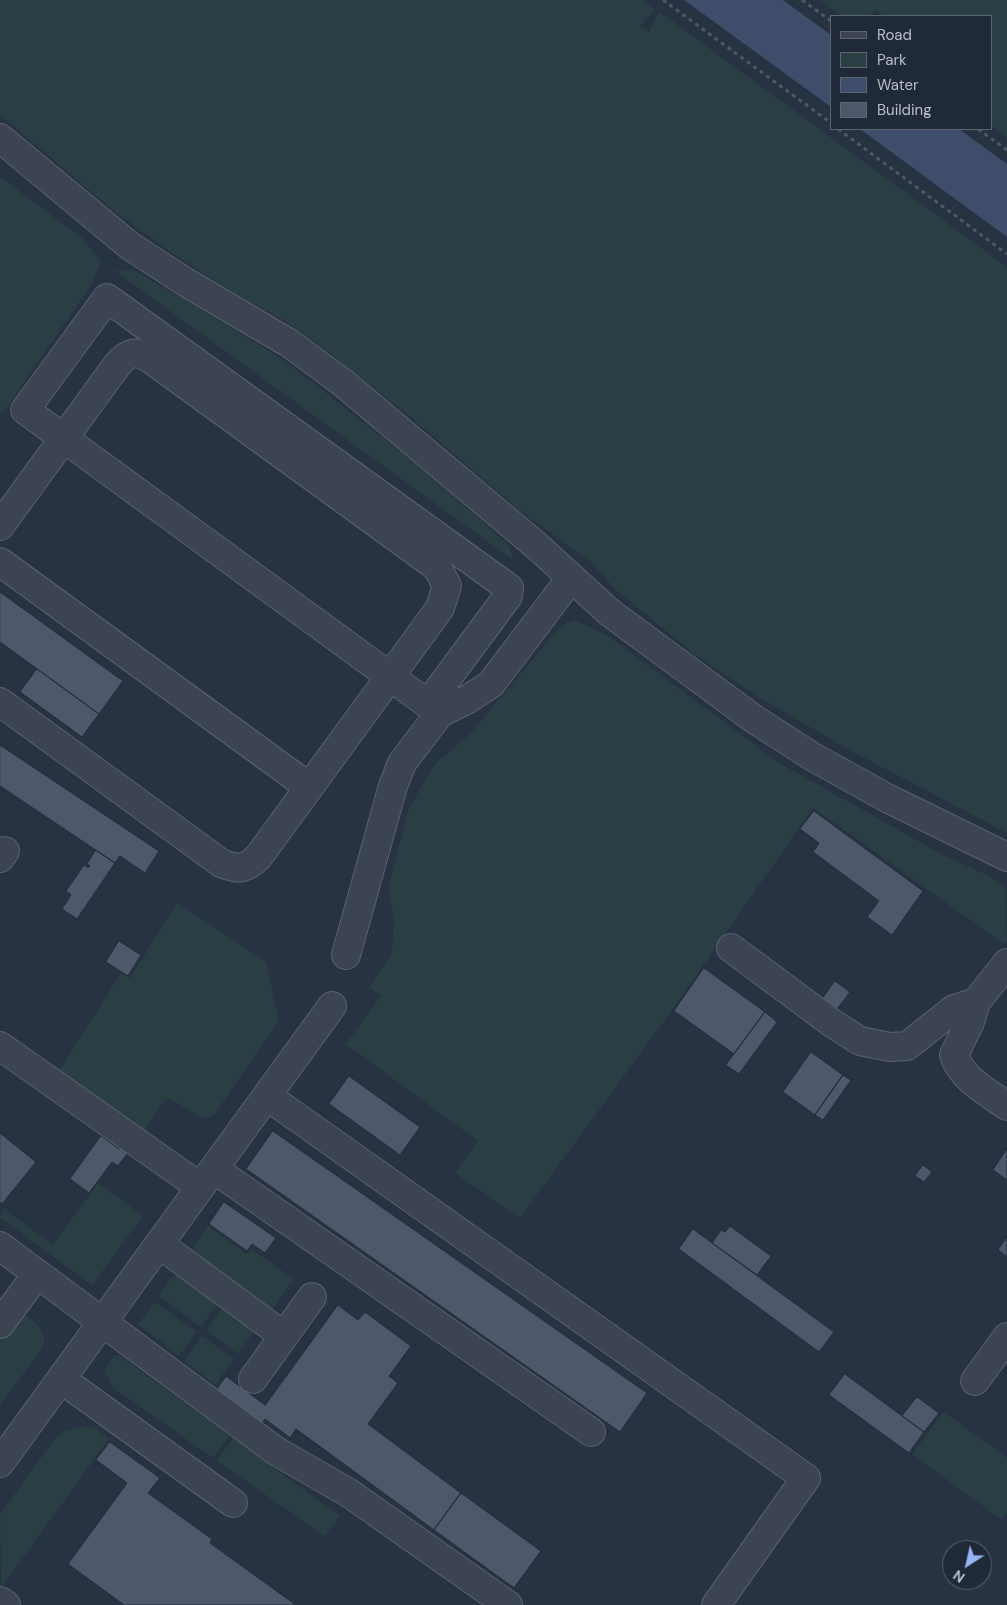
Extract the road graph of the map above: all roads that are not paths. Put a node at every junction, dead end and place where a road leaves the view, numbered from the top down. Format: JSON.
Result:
{"nodes":[{"id":1,"x":0,"y":138,"type":"edge"},
{"id":2,"x":64,"y":438,"type":"junction"},
{"id":3,"x":0,"y":526,"type":"edge"},
{"id":4,"x":0,"y":562,"type":"edge"},
{"id":5,"x":571,"y":578,"type":"junction"},
{"id":6,"x":390,"y":676,"type":"junction"},
{"id":7,"x":0,"y":702,"type":"edge"},
{"id":8,"x":434,"y":708,"type":"junction"},
{"id":9,"x":309,"y":787,"type":"junction"},
{"id":10,"x":1007,"y":856,"type":"edge"},
{"id":11,"x":732,"y":948,"type":"dead end"},
{"id":12,"x":346,"y":955,"type":"dead end"},
{"id":13,"x":1007,"y":963,"type":"edge"},
{"id":14,"x":976,"y":1002,"type":"junction"},
{"id":15,"x":332,"y":1006,"type":"dead end"},
{"id":16,"x":920,"y":1036,"type":"junction"},
{"id":17,"x":0,"y":1046,"type":"edge"},
{"id":18,"x":954,"y":1055,"type":"junction"},
{"id":19,"x":267,"y":1096,"type":"junction"},
{"id":20,"x":1007,"y":1106,"type":"edge"},
{"id":21,"x":207,"y":1178,"type":"junction"},
{"id":22,"x":159,"y":1244,"type":"junction"},
{"id":23,"x":0,"y":1246,"type":"edge"},
{"id":24,"x":37,"y":1274,"type":"junction"},
{"id":25,"x":312,"y":1297,"type":"dead end"},
{"id":26,"x":102,"y":1322,"type":"junction"},
{"id":27,"x":0,"y":1324,"type":"edge"},
{"id":28,"x":284,"y":1336,"type":"junction"},
{"id":29,"x":1007,"y":1336,"type":"edge"},
{"id":30,"x":61,"y":1379,"type":"junction"},
{"id":31,"x":253,"y":1379,"type":"dead end"},
{"id":32,"x":975,"y":1381,"type":"dead end"},
{"id":33,"x":591,"y":1432,"type":"dead end"},
{"id":34,"x":2,"y":1456,"type":"edge"},
{"id":35,"x":233,"y":1503,"type":"dead end"},
{"id":36,"x":0,"y":1601,"type":"edge"},
{"id":37,"x":6,"y":1605,"type":"edge"},
{"id":38,"x":508,"y":1605,"type":"edge"},
{"id":39,"x":716,"y":1605,"type":"edge"}],
"edges":[{"from":1,"to":5,"type":"street"},
{"from":2,"to":3,"type":"street"},
{"from":2,"to":6,"type":"street"},
{"from":2,"to":6,"type":"street"},
{"from":2,"to":8,"type":"street"},
{"from":4,"to":9,"type":"street"},
{"from":5,"to":8,"type":"street"},
{"from":5,"to":10,"type":"street"},
{"from":6,"to":8,"type":"street"},
{"from":6,"to":9,"type":"street"},
{"from":7,"to":9,"type":"street"},
{"from":8,"to":12,"type":"street"},
{"from":11,"to":16,"type":"street"},
{"from":13,"to":14,"type":"street"},
{"from":14,"to":16,"type":"street"},
{"from":14,"to":18,"type":"street"},
{"from":15,"to":19,"type":"street"},
{"from":16,"to":18,"type":"street"},
{"from":17,"to":21,"type":"street"},
{"from":18,"to":20,"type":"street"},
{"from":19,"to":21,"type":"street"},
{"from":19,"to":39,"type":"street"},
{"from":21,"to":22,"type":"street"},
{"from":21,"to":33,"type":"street"},
{"from":22,"to":26,"type":"street"},
{"from":22,"to":28,"type":"street"},
{"from":23,"to":24,"type":"street"},
{"from":24,"to":26,"type":"street"},
{"from":24,"to":27,"type":"street"},
{"from":25,"to":28,"type":"street"},
{"from":26,"to":30,"type":"street"},
{"from":26,"to":38,"type":"street"},
{"from":28,"to":31,"type":"street"},
{"from":29,"to":32,"type":"street"},
{"from":30,"to":34,"type":"street"},
{"from":30,"to":35,"type":"street"},
{"from":36,"to":37,"type":"street"}]}
